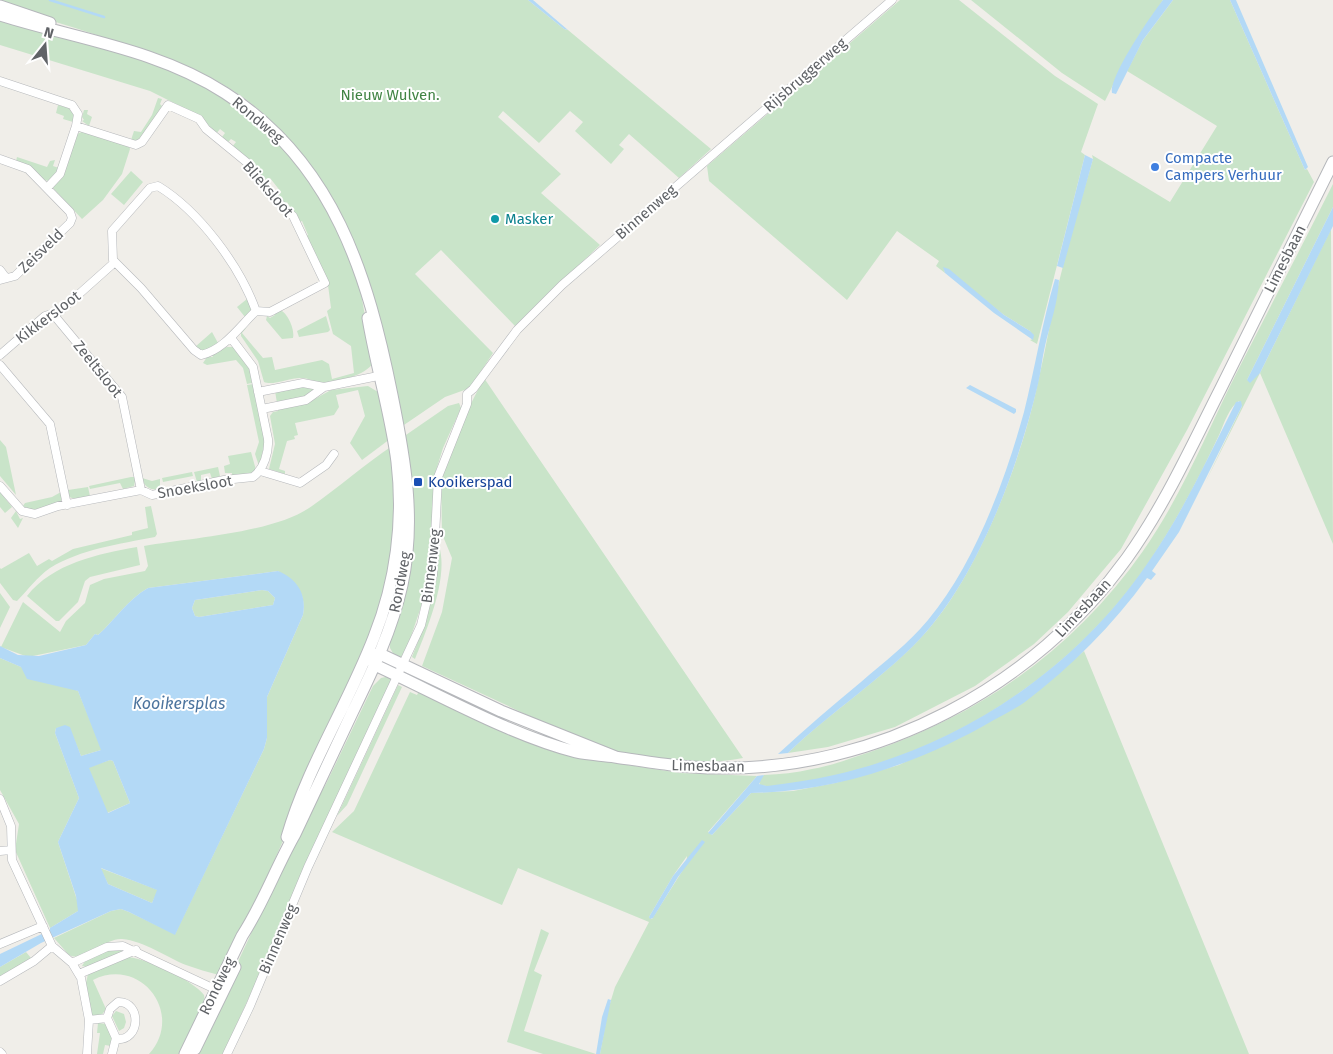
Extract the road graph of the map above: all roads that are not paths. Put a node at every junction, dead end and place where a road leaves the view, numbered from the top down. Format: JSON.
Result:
{"nodes":[{"id":1,"x":892,"y":0,"type":"edge"},
{"id":2,"x":0,"y":6,"type":"edge"},
{"id":3,"x":0,"y":15,"type":"edge"},
{"id":4,"x":79,"y":35,"type":"junction"},
{"id":5,"x":0,"y":81,"type":"edge"},
{"id":6,"x":76,"y":126,"type":"junction"},
{"id":7,"x":718,"y":150,"type":"joint"},
{"id":8,"x":0,"y":159,"type":"edge"},
{"id":9,"x":1333,"y":162,"type":"edge"},
{"id":10,"x":47,"y":188,"type":"junction"},
{"id":11,"x":115,"y":262,"type":"junction"},
{"id":12,"x":0,"y":270,"type":"edge"},
{"id":13,"x":3,"y":279,"type":"edge"},
{"id":14,"x":256,"y":311,"type":"junction"},
{"id":15,"x":53,"y":314,"type":"junction"},
{"id":16,"x":231,"y":338,"type":"junction"},
{"id":17,"x":0,"y":355,"type":"edge"},
{"id":18,"x":0,"y":364,"type":"edge"},
{"id":19,"x":384,"y":375,"type":"junction"},
{"id":20,"x":324,"y":387,"type":"junction"},
{"id":21,"x":258,"y":392,"type":"junction"},
{"id":22,"x":262,"y":409,"type":"junction"},
{"id":23,"x":334,"y":454,"type":"dead end"},
{"id":24,"x":260,"y":471,"type":"junction"},
{"id":25,"x":0,"y":486,"type":"edge"},
{"id":26,"x":141,"y":490,"type":"junction"},
{"id":27,"x":67,"y":505,"type":"junction"},
{"id":28,"x":367,"y":655,"type":"junction"},
{"id":29,"x":377,"y":659,"type":"junction"},
{"id":30,"x":405,"y":672,"type":"junction"},
{"id":31,"x":0,"y":799,"type":"edge"},
{"id":32,"x":11,"y":850,"type":"junction"},
{"id":33,"x":0,"y":851,"type":"edge"},
{"id":34,"x":281,"y":858,"type":"junction"},
{"id":35,"x":44,"y":928,"type":"junction"},
{"id":36,"x":50,"y":943,"type":"junction"},
{"id":37,"x":0,"y":944,"type":"edge"},
{"id":38,"x":136,"y":950,"type":"junction"},
{"id":39,"x":76,"y":969,"type":"junction"},
{"id":40,"x":0,"y":982,"type":"edge"},
{"id":41,"x":219,"y":991,"type":"junction"},
{"id":42,"x":107,"y":1018,"type":"junction"},
{"id":43,"x":89,"y":1020,"type":"junction"},
{"id":44,"x":116,"y":1039,"type":"junction"},
{"id":45,"x":86,"y":1054,"type":"edge"},
{"id":46,"x":112,"y":1054,"type":"edge"},
{"id":47,"x":185,"y":1054,"type":"edge"},
{"id":48,"x":193,"y":1054,"type":"edge"},
{"id":49,"x":227,"y":1054,"type":"edge"}],
"edges":[{"from":1,"to":7,"type":"street","name":"Rijsbruggerweg"},
{"from":2,"to":4,"type":"main road","name":"Rondweg"},
{"from":3,"to":4,"type":"main road","name":"Rondweg"},
{"from":4,"to":19,"type":"main road","name":"Rondweg"},
{"from":5,"to":6,"type":"street"},
{"from":6,"to":10,"type":"street"},
{"from":6,"to":14,"type":"street","name":"Blieksloot"},
{"from":7,"to":30,"type":"street","name":"Binnenweg"},
{"from":8,"to":10,"type":"street","name":"Zeisveld"},
{"from":9,"to":30,"type":"main road","name":"Limesbaan"},
{"from":10,"to":13,"type":"street","name":"Zeisveld"},
{"from":11,"to":14,"type":"street"},
{"from":11,"to":15,"type":"street","name":"Kikkersloot"},
{"from":11,"to":16,"type":"street"},
{"from":12,"to":13,"type":"street"},
{"from":14,"to":16,"type":"street"},
{"from":15,"to":17,"type":"street","name":"Kikkersloot"},
{"from":15,"to":26,"type":"street","name":"Zeeltsloot"},
{"from":16,"to":21,"type":"street"},
{"from":18,"to":27,"type":"street"},
{"from":19,"to":20,"type":"street"},
{"from":19,"to":28,"type":"main road","name":"Rondweg"},
{"from":19,"to":29,"type":"main road","name":"Rondweg"},
{"from":20,"to":21,"type":"street"},
{"from":20,"to":22,"type":"street"},
{"from":21,"to":22,"type":"street"},
{"from":22,"to":24,"type":"street"},
{"from":23,"to":24,"type":"street"},
{"from":24,"to":26,"type":"street","name":"Snoeksloot"},
{"from":25,"to":27,"type":"street","name":"Snoeksloot"},
{"from":26,"to":27,"type":"street","name":"Snoeksloot"},
{"from":28,"to":29,"type":"main road"},
{"from":28,"to":34,"type":"main road","name":"Rondweg"},
{"from":29,"to":30,"type":"main road","name":"Limesbaan"},
{"from":29,"to":34,"type":"main road","name":"Rondweg"},
{"from":30,"to":49,"type":"street","name":"Binnenweg"},
{"from":31,"to":32,"type":"street"},
{"from":32,"to":33,"type":"street"},
{"from":32,"to":35,"type":"street"},
{"from":34,"to":41,"type":"main road","name":"Rondweg"},
{"from":35,"to":36,"type":"street"},
{"from":35,"to":37,"type":"street"},
{"from":36,"to":39,"type":"street"},
{"from":36,"to":40,"type":"street"},
{"from":38,"to":39,"type":"street"},
{"from":38,"to":39,"type":"street"},
{"from":38,"to":41,"type":"street"},
{"from":39,"to":43,"type":"street"},
{"from":41,"to":47,"type":"main road","name":"Rondweg"},
{"from":41,"to":48,"type":"main road","name":"Rondweg"},
{"from":42,"to":43,"type":"street"},
{"from":42,"to":44,"type":"street"},
{"from":42,"to":44,"type":"street"},
{"from":43,"to":45,"type":"street"},
{"from":44,"to":46,"type":"street"}]}
